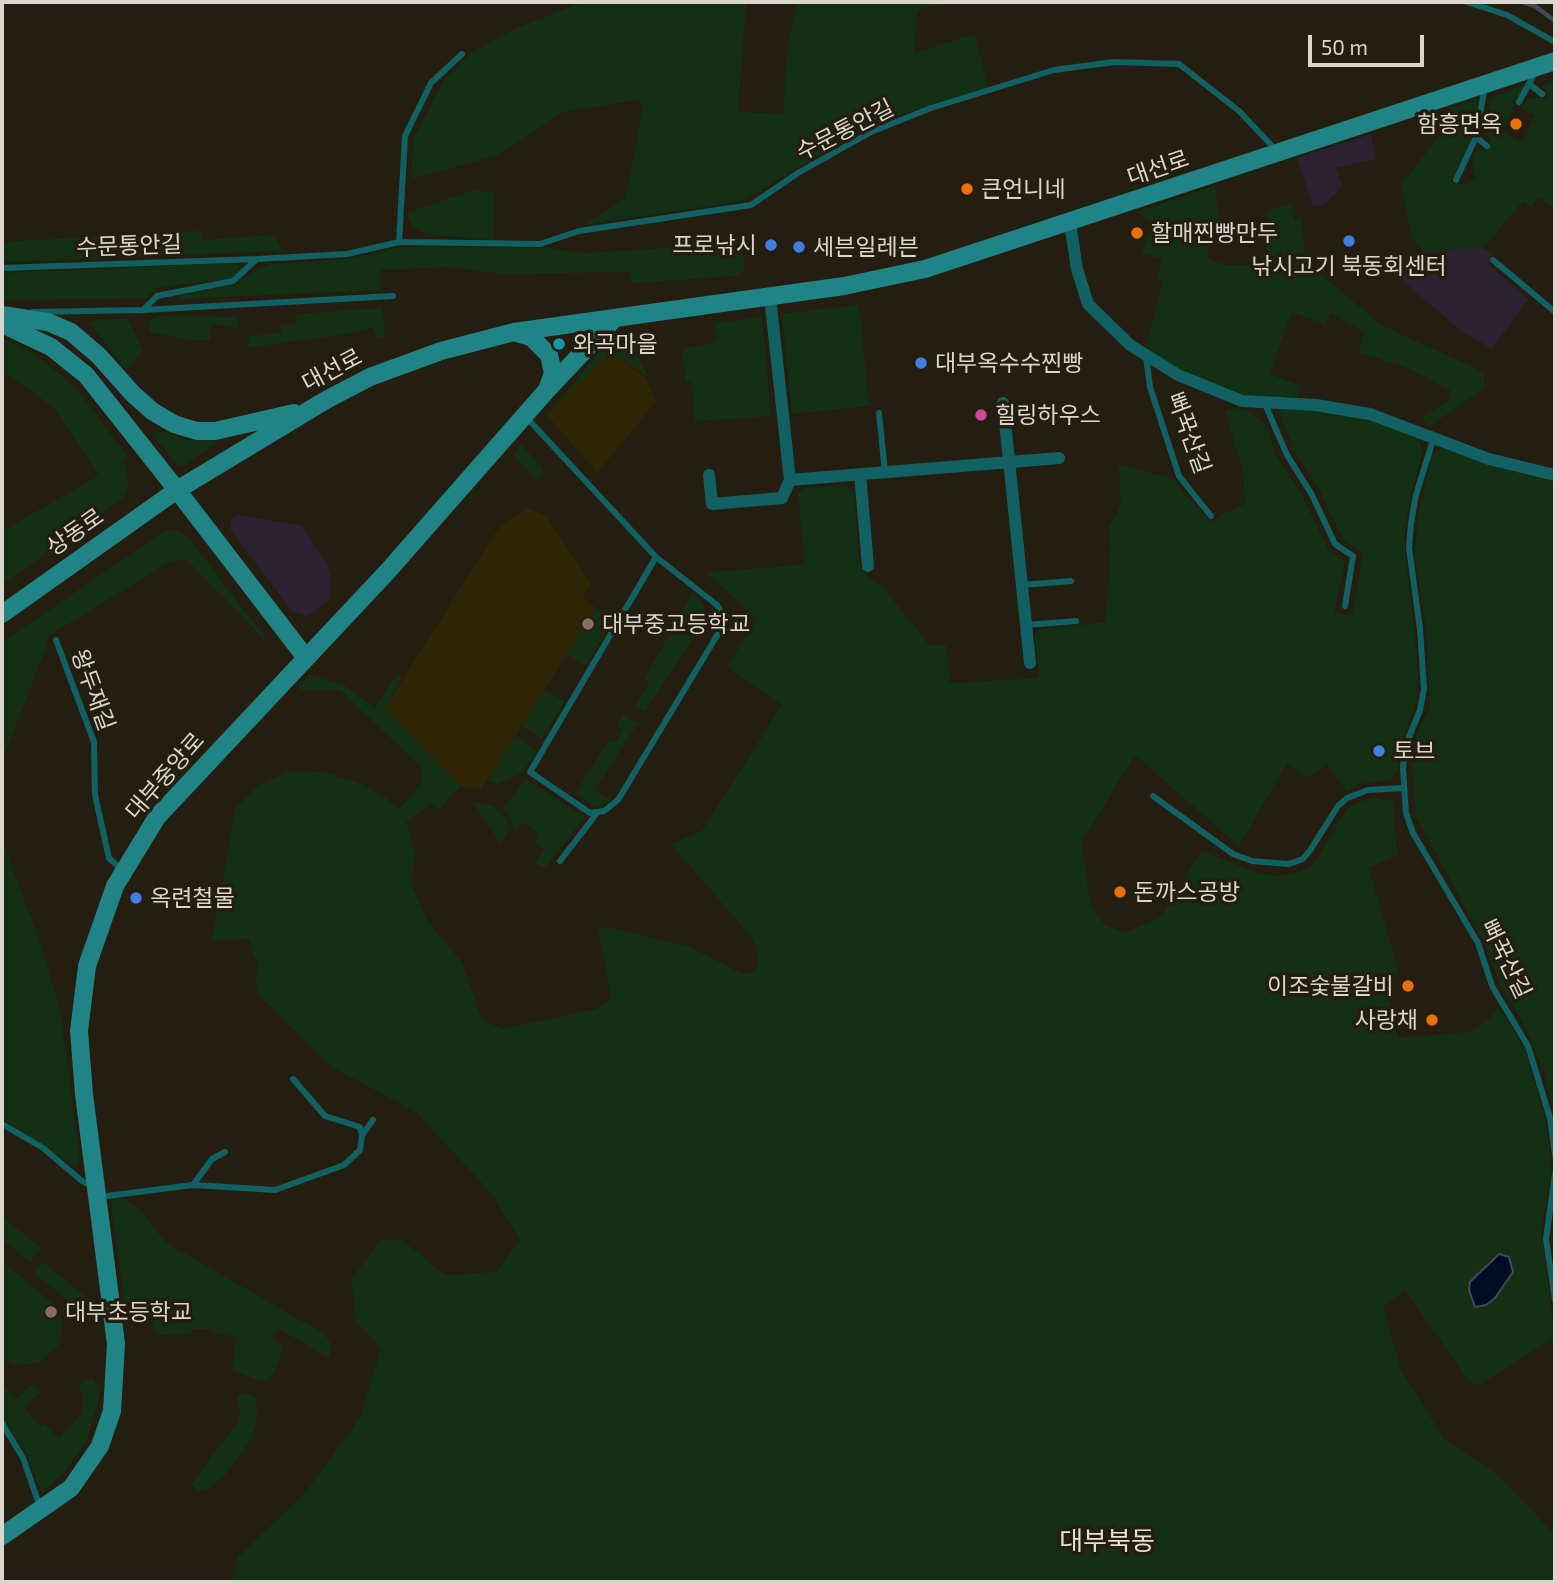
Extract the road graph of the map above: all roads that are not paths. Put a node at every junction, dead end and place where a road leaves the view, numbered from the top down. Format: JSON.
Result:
{"nodes":[{"id":1,"x":1467,"y":2,"type":"edge"},
{"id":2,"x":1555,"y":43,"type":"edge"},
{"id":3,"x":462,"y":54,"type":"dead end"},
{"id":4,"x":1547,"y":64,"type":"edge"},
{"id":5,"x":1486,"y":84,"type":"junction"},
{"id":6,"x":1529,"y":84,"type":"junction"},
{"id":7,"x":1542,"y":94,"type":"dead end"},
{"id":8,"x":1519,"y":102,"type":"dead end"},
{"id":9,"x":1476,"y":137,"type":"junction"},
{"id":10,"x":1487,"y":146,"type":"dead end"},
{"id":11,"x":1278,"y":153,"type":"junction"},
{"id":12,"x":1457,"y":180,"type":"dead end"},
{"id":13,"x":1070,"y":223,"type":"junction"},
{"id":14,"x":399,"y":242,"type":"junction"},
{"id":15,"x":257,"y":259,"type":"junction"},
{"id":16,"x":1493,"y":260,"type":"dead end"},
{"id":17,"x":2,"y":268,"type":"edge"},
{"id":18,"x":393,"y":296,"type":"dead end"},
{"id":19,"x":770,"y":297,"type":"junction"},
{"id":20,"x":143,"y":310,"type":"junction"},
{"id":21,"x":1555,"y":312,"type":"edge"},
{"id":22,"x":2,"y":314,"type":"edge"},
{"id":23,"x":615,"y":317,"type":"junction"},
{"id":24,"x":2,"y":324,"type":"edge"},
{"id":25,"x":514,"y":332,"type":"junction"},
{"id":26,"x":1146,"y":356,"type":"junction"},
{"id":27,"x":547,"y":390,"type":"junction"},
{"id":28,"x":1003,"y":403,"type":"dead end"},
{"id":29,"x":1265,"y":404,"type":"junction"},
{"id":30,"x":311,"y":409,"type":"junction"},
{"id":31,"x":879,"y":413,"type":"dead end"},
{"id":32,"x":525,"y":416,"type":"junction"},
{"id":33,"x":1434,"y":437,"type":"junction"},
{"id":34,"x":1059,"y":458,"type":"dead end"},
{"id":35,"x":1009,"y":462,"type":"junction"},
{"id":36,"x":885,"y":472,"type":"junction"},
{"id":37,"x":860,"y":474,"type":"junction"},
{"id":38,"x":709,"y":475,"type":"dead end"},
{"id":39,"x":1555,"y":475,"type":"edge"},
{"id":40,"x":790,"y":480,"type":"junction"},
{"id":41,"x":177,"y":490,"type":"junction"},
{"id":42,"x":1210,"y":516,"type":"dead end"},
{"id":43,"x":656,"y":557,"type":"junction"},
{"id":44,"x":868,"y":566,"type":"dead end"},
{"id":45,"x":1071,"y":581,"type":"dead end"},
{"id":46,"x":1022,"y":585,"type":"junction"},
{"id":47,"x":1345,"y":606,"type":"dead end"},
{"id":48,"x":2,"y":614,"type":"edge"},
{"id":49,"x":1076,"y":621,"type":"dead end"},
{"id":50,"x":1026,"y":625,"type":"junction"},
{"id":51,"x":56,"y":640,"type":"dead end"},
{"id":52,"x":306,"y":658,"type":"junction"},
{"id":53,"x":1030,"y":663,"type":"dead end"},
{"id":54,"x":1404,"y":788,"type":"junction"},
{"id":55,"x":1153,"y":796,"type":"dead end"},
{"id":56,"x":597,"y":813,"type":"junction"},
{"id":57,"x":560,"y":861,"type":"dead end"},
{"id":58,"x":123,"y":871,"type":"junction"},
{"id":59,"x":293,"y":1079,"type":"dead end"},
{"id":60,"x":373,"y":1120,"type":"dead end"},
{"id":61,"x":2,"y":1125,"type":"edge"},
{"id":62,"x":362,"y":1135,"type":"junction"},
{"id":63,"x":225,"y":1152,"type":"dead end"},
{"id":64,"x":1555,"y":1155,"type":"edge"},
{"id":65,"x":1555,"y":1174,"type":"edge"},
{"id":66,"x":193,"y":1185,"type":"junction"},
{"id":67,"x":98,"y":1193,"type":"junction"},
{"id":68,"x":1555,"y":1300,"type":"edge"},
{"id":69,"x":2,"y":1423,"type":"edge"},
{"id":70,"x":42,"y":1510,"type":"junction"},
{"id":71,"x":2,"y":1536,"type":"edge"}],
"edges":[{"from":1,"to":2,"type":"lane"},
{"from":3,"to":14,"type":"lane"},
{"from":4,"to":5,"type":"street","name":"대선로"},
{"from":4,"to":6,"type":"lane"},
{"from":5,"to":9,"type":"lane"},
{"from":5,"to":11,"type":"street","name":"대선로"},
{"from":6,"to":7,"type":"lane"},
{"from":6,"to":8,"type":"lane"},
{"from":9,"to":10,"type":"lane"},
{"from":9,"to":12,"type":"lane"},
{"from":11,"to":13,"type":"street","name":"대선로"},
{"from":11,"to":14,"type":"lane","name":"수문통안길"},
{"from":13,"to":19,"type":"street","name":"대선로"},
{"from":13,"to":26,"type":"street","name":"뻐꾹산길"},
{"from":14,"to":15,"type":"lane","name":"수문통안길"},
{"from":15,"to":17,"type":"lane","name":"수문통안길"},
{"from":15,"to":20,"type":"lane","name":"수문통안길"},
{"from":16,"to":21,"type":"lane"},
{"from":18,"to":20,"type":"lane"},
{"from":19,"to":23,"type":"street","name":"대선로"},
{"from":19,"to":40,"type":"street"},
{"from":20,"to":22,"type":"lane"},
{"from":22,"to":30,"type":"street"},
{"from":23,"to":25,"type":"street","name":"대선로"},
{"from":23,"to":27,"type":"street","name":"대부중앙로"},
{"from":24,"to":41,"type":"street"},
{"from":25,"to":27,"type":"street"},
{"from":25,"to":30,"type":"street","name":"대선로"},
{"from":26,"to":29,"type":"street","name":"뻐꾹산길"},
{"from":26,"to":42,"type":"lane","name":"뻐꾹산길"},
{"from":27,"to":32,"type":"street","name":"대부중앙로"},
{"from":28,"to":35,"type":"street"},
{"from":29,"to":33,"type":"street","name":"뻐꾹산길"},
{"from":29,"to":47,"type":"lane"},
{"from":30,"to":41,"type":"street","name":"대선로"},
{"from":31,"to":36,"type":"lane"},
{"from":32,"to":43,"type":"lane"},
{"from":32,"to":52,"type":"street","name":"대부중앙로"},
{"from":33,"to":39,"type":"street","name":"뻐꾹산길"},
{"from":33,"to":54,"type":"lane","name":"뻐꾹산길"},
{"from":34,"to":35,"type":"street"},
{"from":35,"to":36,"type":"street"},
{"from":35,"to":46,"type":"street"},
{"from":36,"to":37,"type":"street"},
{"from":37,"to":40,"type":"street"},
{"from":37,"to":44,"type":"street"},
{"from":38,"to":40,"type":"street"},
{"from":41,"to":48,"type":"street","name":"상동로"},
{"from":41,"to":52,"type":"street"},
{"from":43,"to":56,"type":"lane"},
{"from":43,"to":56,"type":"lane"},
{"from":45,"to":46,"type":"lane"},
{"from":46,"to":50,"type":"street"},
{"from":49,"to":50,"type":"lane"},
{"from":50,"to":53,"type":"street"},
{"from":51,"to":58,"type":"lane","name":"왕두재길"},
{"from":52,"to":58,"type":"street","name":"대부중앙로"},
{"from":54,"to":55,"type":"lane"},
{"from":54,"to":64,"type":"lane","name":"뻐꾹산길"},
{"from":56,"to":57,"type":"lane"},
{"from":58,"to":67,"type":"street","name":"대부중앙로"},
{"from":59,"to":62,"type":"lane"},
{"from":60,"to":62,"type":"lane"},
{"from":61,"to":67,"type":"lane"},
{"from":62,"to":66,"type":"lane"},
{"from":63,"to":66,"type":"lane"},
{"from":65,"to":68,"type":"lane"},
{"from":66,"to":67,"type":"lane"},
{"from":67,"to":70,"type":"street","name":"대부중앙로"},
{"from":69,"to":70,"type":"lane"},
{"from":70,"to":71,"type":"street","name":"대부중앙로"}]}
